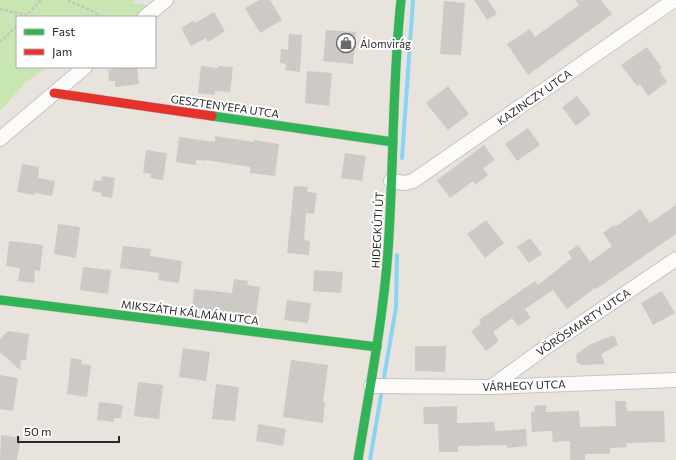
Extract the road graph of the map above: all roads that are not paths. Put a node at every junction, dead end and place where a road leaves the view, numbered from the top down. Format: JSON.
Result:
{"nodes":[{"id":1,"x":166,"y":0,"type":"edge"},
{"id":2,"x":401,"y":0,"type":"edge"},
{"id":3,"x":674,"y":0,"type":"edge"},
{"id":4,"x":146,"y":16,"type":"edge"},
{"id":5,"x":84,"y":68,"type":"edge"},
{"id":6,"x":54,"y":93,"type":"junction"},
{"id":7,"x":1,"y":142,"type":"edge"},
{"id":8,"x":393,"y":142,"type":"junction"},
{"id":9,"x":397,"y":182,"type":"junction"},
{"id":10,"x":676,"y":259,"type":"edge"},
{"id":11,"x":0,"y":300,"type":"edge"},
{"id":12,"x":377,"y":347,"type":"junction"},
{"id":13,"x":676,"y":380,"type":"edge"},
{"id":14,"x":378,"y":386,"type":"junction"},
{"id":15,"x":491,"y":386,"type":"junction"},
{"id":16,"x":358,"y":460,"type":"edge"}],
"edges":[{"from":1,"to":4,"type":"street"},
{"from":2,"to":8,"type":"street","name":"HIDEGKÚTI ÚT"},
{"from":3,"to":9,"type":"street","name":"KAZINCZY UTCA"},
{"from":5,"to":6,"type":"street"},
{"from":6,"to":7,"type":"street"},
{"from":6,"to":8,"type":"street","name":"GESZTENYEFA UTCA"},
{"from":8,"to":9,"type":"street","name":"HIDEGKÚTI ÚT"},
{"from":9,"to":12,"type":"street","name":"HIDEGKÚTI ÚT"},
{"from":10,"to":15,"type":"street","name":"VÖRÖSMARTY UTCA"},
{"from":11,"to":12,"type":"street","name":"MIKSZÁTH KÁLMÁN UTCA"},
{"from":12,"to":14,"type":"street","name":"HIDEGKÚTI ÚT"},
{"from":13,"to":15,"type":"street","name":"VÁRHEGY UTCA"},
{"from":14,"to":15,"type":"street","name":"VÁRHEGY UTCA"},
{"from":14,"to":16,"type":"street","name":"HIDEGKÚTI ÚT"}]}
